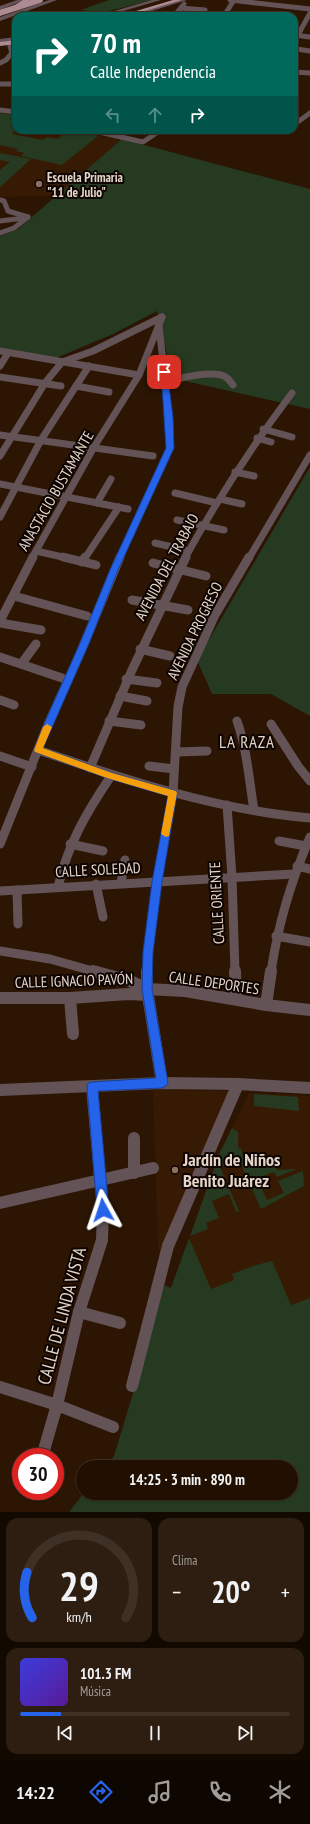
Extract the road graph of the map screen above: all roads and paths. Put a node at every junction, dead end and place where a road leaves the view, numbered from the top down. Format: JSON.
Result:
{"nodes":[{"id":1,"x":27,"y":0,"type":"edge"},
{"id":2,"x":34,"y":0,"type":"edge"},
{"id":3,"x":40,"y":0,"type":"edge"},
{"id":4,"x":54,"y":0,"type":"edge"},
{"id":5,"x":158,"y":0,"type":"edge"},
{"id":6,"x":167,"y":0,"type":"edge"},
{"id":7,"x":184,"y":0,"type":"edge"},
{"id":8,"x":230,"y":0,"type":"edge"},
{"id":9,"x":234,"y":0,"type":"edge"},
{"id":10,"x":178,"y":1,"type":"edge"},
{"id":11,"x":22,"y":2,"type":"edge"},
{"id":12,"x":149,"y":7,"type":"junction"},
{"id":13,"x":0,"y":8,"type":"edge"},
{"id":14,"x":13,"y":8,"type":"junction"},
{"id":15,"x":181,"y":8,"type":"junction"},
{"id":16,"x":310,"y":9,"type":"edge"},
{"id":17,"x":206,"y":10,"type":"dead end"},
{"id":18,"x":20,"y":12,"type":"edge"},
{"id":19,"x":114,"y":12,"type":"edge"},
{"id":20,"x":128,"y":12,"type":"edge"},
{"id":21,"x":134,"y":12,"type":"edge"},
{"id":22,"x":143,"y":12,"type":"edge"},
{"id":23,"x":178,"y":12,"type":"edge"},
{"id":24,"x":226,"y":12,"type":"edge"},
{"id":25,"x":310,"y":13,"type":"edge"},
{"id":26,"x":0,"y":14,"type":"edge"},
{"id":27,"x":12,"y":15,"type":"edge"},
{"id":28,"x":0,"y":19,"type":"edge"},
{"id":29,"x":304,"y":23,"type":"junction"},
{"id":30,"x":310,"y":24,"type":"edge"},
{"id":31,"x":298,"y":32,"type":"edge"},
{"id":32,"x":298,"y":35,"type":"edge"},
{"id":33,"x":310,"y":37,"type":"edge"},
{"id":34,"x":12,"y":43,"type":"edge"},
{"id":35,"x":12,"y":43,"type":"edge"},
{"id":36,"x":0,"y":44,"type":"edge"},
{"id":37,"x":298,"y":49,"type":"edge"},
{"id":38,"x":310,"y":51,"type":"edge"},
{"id":39,"x":12,"y":53,"type":"edge"},
{"id":40,"x":9,"y":57,"type":"junction"},
{"id":41,"x":0,"y":59,"type":"edge"},
{"id":42,"x":0,"y":63,"type":"edge"},
{"id":43,"x":298,"y":72,"type":"edge"},
{"id":44,"x":310,"y":73,"type":"edge"},
{"id":45,"x":0,"y":84,"type":"edge"},
{"id":46,"x":12,"y":84,"type":"edge"},
{"id":47,"x":0,"y":110,"type":"edge"},
{"id":48,"x":12,"y":112,"type":"edge"},
{"id":49,"x":310,"y":113,"type":"edge"},
{"id":50,"x":298,"y":121,"type":"edge"},
{"id":51,"x":310,"y":122,"type":"edge"},
{"id":52,"x":298,"y":124,"type":"edge"},
{"id":53,"x":114,"y":134,"type":"edge"},
{"id":54,"x":155,"y":134,"type":"edge"},
{"id":55,"x":0,"y":200,"type":"edge"},
{"id":56,"x":8,"y":211,"type":"junction"},
{"id":57,"x":0,"y":217,"type":"edge"},
{"id":58,"x":28,"y":218,"type":"junction"},
{"id":59,"x":0,"y":222,"type":"edge"},
{"id":60,"x":14,"y":228,"type":"junction"},
{"id":61,"x":0,"y":233,"type":"edge"},
{"id":62,"x":159,"y":326,"type":"junction"},
{"id":63,"x":0,"y":351,"type":"edge"},
{"id":64,"x":8,"y":353,"type":"junction"},
{"id":65,"x":62,"y":362,"type":"junction"},
{"id":66,"x":0,"y":366,"type":"edge"},
{"id":67,"x":89,"y":366,"type":"junction"},
{"id":68,"x":139,"y":375,"type":"junction"},
{"id":69,"x":0,"y":377,"type":"edge"},
{"id":70,"x":45,"y":383,"type":"junction"},
{"id":71,"x":165,"y":384,"type":"junction"},
{"id":72,"x":232,"y":385,"type":"dead end"},
{"id":73,"x":61,"y":386,"type":"dead end"},
{"id":74,"x":76,"y":386,"type":"junction"},
{"id":75,"x":109,"y":392,"type":"dead end"},
{"id":76,"x":292,"y":393,"type":"dead end"},
{"id":77,"x":264,"y":429,"type":"junction"},
{"id":78,"x":0,"y":435,"type":"edge"},
{"id":79,"x":12,"y":436,"type":"junction"},
{"id":80,"x":292,"y":437,"type":"dead end"},
{"id":81,"x":258,"y":438,"type":"junction"},
{"id":82,"x":41,"y":440,"type":"junction"},
{"id":83,"x":271,"y":442,"type":"dead end"},
{"id":84,"x":94,"y":447,"type":"junction"},
{"id":85,"x":310,"y":455,"type":"edge"},
{"id":86,"x":0,"y":456,"type":"edge"},
{"id":87,"x":153,"y":456,"type":"dead end"},
{"id":88,"x":235,"y":472,"type":"junction"},
{"id":89,"x":254,"y":476,"type":"dead end"},
{"id":90,"x":111,"y":479,"type":"dead end"},
{"id":91,"x":0,"y":484,"type":"edge"},
{"id":92,"x":15,"y":488,"type":"junction"},
{"id":93,"x":175,"y":493,"type":"dead end"},
{"id":94,"x":66,"y":498,"type":"junction"},
{"id":95,"x":218,"y":501,"type":"junction"},
{"id":96,"x":97,"y":503,"type":"junction"},
{"id":97,"x":242,"y":504,"type":"dead end"},
{"id":98,"x":119,"y":507,"type":"junction"},
{"id":99,"x":128,"y":509,"type":"dead end"},
{"id":100,"x":0,"y":517,"type":"edge"},
{"id":101,"x":177,"y":520,"type":"dead end"},
{"id":102,"x":204,"y":525,"type":"junction"},
{"id":103,"x":224,"y":530,"type":"dead end"},
{"id":104,"x":155,"y":543,"type":"dead end"},
{"id":105,"x":36,"y":551,"type":"junction"},
{"id":106,"x":190,"y":551,"type":"junction"},
{"id":107,"x":82,"y":562,"type":"junction"},
{"id":108,"x":153,"y":562,"type":"dead end"},
{"id":109,"x":96,"y":565,"type":"dead end"},
{"id":110,"x":179,"y":570,"type":"junction"},
{"id":111,"x":206,"y":576,"type":"dead end"},
{"id":112,"x":14,"y":596,"type":"junction"},
{"id":113,"x":132,"y":600,"type":"dead end"},
{"id":114,"x":162,"y":604,"type":"junction"},
{"id":115,"x":188,"y":610,"type":"dead end"},
{"id":116,"x":87,"y":616,"type":"dead end"},
{"id":117,"x":0,"y":622,"type":"edge"},
{"id":118,"x":41,"y":630,"type":"dead end"},
{"id":119,"x":36,"y":644,"type":"dead end"},
{"id":120,"x":140,"y":649,"type":"junction"},
{"id":121,"x":170,"y":656,"type":"dead end"},
{"id":122,"x":0,"y":657,"type":"edge"},
{"id":123,"x":22,"y":664,"type":"junction"},
{"id":124,"x":62,"y":678,"type":"dead end"},
{"id":125,"x":126,"y":679,"type":"junction"},
{"id":126,"x":157,"y":683,"type":"dead end"},
{"id":127,"x":120,"y":696,"type":"junction"},
{"id":128,"x":0,"y":700,"type":"edge"},
{"id":129,"x":147,"y":701,"type":"dead end"},
{"id":130,"x":14,"y":705,"type":"dead end"},
{"id":131,"x":109,"y":720,"type":"junction"},
{"id":132,"x":237,"y":721,"type":"dead end"},
{"id":133,"x":271,"y":724,"type":"dead end"},
{"id":134,"x":141,"y":725,"type":"dead end"},
{"id":135,"x":38,"y":750,"type":"junction"},
{"id":136,"x":206,"y":751,"type":"dead end"},
{"id":137,"x":176,"y":752,"type":"junction"},
{"id":138,"x":0,"y":756,"type":"edge"},
{"id":139,"x":149,"y":766,"type":"dead end"},
{"id":140,"x":32,"y":767,"type":"junction"},
{"id":141,"x":90,"y":768,"type":"junction"},
{"id":142,"x":174,"y":770,"type":"junction"},
{"id":143,"x":111,"y":776,"type":"junction"},
{"id":144,"x":310,"y":781,"type":"edge"},
{"id":145,"x":173,"y":793,"type":"junction"},
{"id":146,"x":227,"y":805,"type":"junction"},
{"id":147,"x":254,"y":810,"type":"junction"},
{"id":148,"x":310,"y":818,"type":"edge"},
{"id":149,"x":4,"y":822,"type":"edge"},
{"id":150,"x":279,"y":841,"type":"dead end"},
{"id":151,"x":308,"y":842,"type":"edge"},
{"id":152,"x":0,"y":844,"type":"edge"},
{"id":153,"x":70,"y":844,"type":"junction"},
{"id":154,"x":103,"y":851,"type":"dead end"},
{"id":155,"x":125,"y":860,"type":"dead end"},
{"id":156,"x":310,"y":869,"type":"edge"},
{"id":157,"x":296,"y":870,"type":"junction"},
{"id":158,"x":232,"y":877,"type":"junction"},
{"id":159,"x":157,"y":882,"type":"junction"},
{"id":160,"x":121,"y":883,"type":"junction"},
{"id":161,"x":96,"y":884,"type":"junction"},
{"id":162,"x":58,"y":887,"type":"junction"},
{"id":163,"x":17,"y":890,"type":"junction"},
{"id":164,"x":0,"y":891,"type":"edge"},
{"id":165,"x":103,"y":917,"type":"dead end"},
{"id":166,"x":18,"y":924,"type":"dead end"},
{"id":167,"x":276,"y":936,"type":"junction"},
{"id":168,"x":310,"y":942,"type":"edge"},
{"id":169,"x":0,"y":950,"type":"edge"},
{"id":170,"x":148,"y":992,"type":"junction"},
{"id":171,"x":0,"y":998,"type":"edge"},
{"id":172,"x":70,"y":998,"type":"junction"},
{"id":173,"x":236,"y":999,"type":"junction"},
{"id":174,"x":266,"y":1005,"type":"junction"},
{"id":175,"x":310,"y":1010,"type":"edge"},
{"id":176,"x":73,"y":1034,"type":"dead end"},
{"id":177,"x":162,"y":1083,"type":"junction"},
{"id":178,"x":238,"y":1084,"type":"junction"},
{"id":179,"x":92,"y":1087,"type":"junction"},
{"id":180,"x":310,"y":1088,"type":"edge"},
{"id":181,"x":0,"y":1090,"type":"edge"},
{"id":182,"x":134,"y":1138,"type":"dead end"},
{"id":183,"x":153,"y":1168,"type":"dead end"},
{"id":184,"x":134,"y":1173,"type":"junction"},
{"id":185,"x":100,"y":1181,"type":"junction"},
{"id":186,"x":0,"y":1203,"type":"edge"},
{"id":187,"x":79,"y":1312,"type":"junction"},
{"id":188,"x":120,"y":1323,"type":"dead end"},
{"id":189,"x":132,"y":1386,"type":"dead end"},
{"id":190,"x":0,"y":1387,"type":"edge"},
{"id":191,"x":57,"y":1405,"type":"junction"},
{"id":192,"x":113,"y":1427,"type":"dead end"},
{"id":193,"x":45,"y":1448,"type":"edge"}],
"edges":[{"from":1,"to":14,"type":"main road","bridge":true},
{"from":2,"to":11,"type":"main road"},
{"from":3,"to":14,"type":"main road","bridge":true},
{"from":4,"to":18,"type":"street"},
{"from":5,"to":19,"type":"street"},
{"from":6,"to":12,"type":"main road"},
{"from":7,"to":10,"type":"street"},
{"from":8,"to":9,"type":"street"},
{"from":9,"to":16,"type":"street"},
{"from":9,"to":24,"type":"street"},
{"from":10,"to":12,"type":"main road"},
{"from":10,"to":15,"type":"street"},
{"from":10,"to":22,"type":"street"},
{"from":11,"to":13,"type":"street"},
{"from":11,"to":26,"type":"main road","bridge":true},
{"from":12,"to":20,"type":"main road"},
{"from":12,"to":21,"type":"main road"},
{"from":14,"to":26,"type":"main road","bridge":true},
{"from":15,"to":17,"type":"street"},
{"from":15,"to":23,"type":"street"},
{"from":25,"to":29,"type":"street"},
{"from":27,"to":28,"type":"street"},
{"from":29,"to":30,"type":"street"},
{"from":29,"to":31,"type":"street"},
{"from":32,"to":33,"type":"street"},
{"from":34,"to":36,"type":"street"},
{"from":35,"to":36,"type":"street"},
{"from":37,"to":38,"type":"street"},
{"from":39,"to":40,"type":"street"},
{"from":40,"to":41,"type":"street"},
{"from":40,"to":42,"type":"street"},
{"from":43,"to":44,"type":"street"},
{"from":45,"to":46,"type":"street"},
{"from":47,"to":48,"type":"street"},
{"from":49,"to":50,"type":"street"},
{"from":51,"to":52,"type":"street"},
{"from":53,"to":54,"type":"street"},
{"from":55,"to":56,"type":"street"},
{"from":56,"to":57,"type":"street"},
{"from":56,"to":58,"type":"street"},
{"from":58,"to":59,"type":"street"},
{"from":58,"to":60,"type":"street"},
{"from":59,"to":60,"type":"street"},
{"from":60,"to":61,"type":"street"},
{"from":62,"to":65,"type":"street"},
{"from":62,"to":68,"type":"street","name":"ANASTACIO BUSTAMANTE"},
{"from":62,"to":71,"type":"street"},
{"from":63,"to":64,"type":"street"},
{"from":64,"to":65,"type":"street"},
{"from":64,"to":66,"type":"street"},
{"from":65,"to":67,"type":"street"},
{"from":65,"to":70,"type":"street"},
{"from":67,"to":68,"type":"street"},
{"from":67,"to":74,"type":"street"},
{"from":68,"to":84,"type":"street","name":"ANASTACIO BUSTAMANTE"},
{"from":69,"to":70,"type":"street"},
{"from":70,"to":73,"type":"street"},
{"from":70,"to":79,"type":"street"},
{"from":71,"to":72,"type":"street"},
{"from":71,"to":135,"type":"street"},
{"from":74,"to":75,"type":"street"},
{"from":74,"to":82,"type":"street"},
{"from":76,"to":77,"type":"street","name":"AVENIDA DEL TRABAJO"},
{"from":77,"to":80,"type":"street"},
{"from":77,"to":81,"type":"street","name":"AVENIDA DEL TRABAJO"},
{"from":78,"to":79,"type":"street"},
{"from":79,"to":82,"type":"street"},
{"from":79,"to":86,"type":"street"},
{"from":81,"to":83,"type":"street"},
{"from":81,"to":88,"type":"street","name":"AVENIDA DEL TRABAJO"},
{"from":82,"to":84,"type":"street"},
{"from":82,"to":92,"type":"street"},
{"from":84,"to":87,"type":"street"},
{"from":84,"to":94,"type":"street","name":"ANASTACIO BUSTAMANTE"},
{"from":85,"to":137,"type":"street","name":"AVENIDA PROGRESO"},
{"from":88,"to":89,"type":"street"},
{"from":88,"to":95,"type":"street","name":"AVENIDA DEL TRABAJO"},
{"from":90,"to":96,"type":"street"},
{"from":91,"to":92,"type":"street"},
{"from":92,"to":94,"type":"street"},
{"from":92,"to":100,"type":"street"},
{"from":93,"to":95,"type":"street"},
{"from":94,"to":96,"type":"street"},
{"from":94,"to":105,"type":"street","name":"ANASTACIO BUSTAMANTE"},
{"from":95,"to":97,"type":"street"},
{"from":95,"to":102,"type":"street","name":"AVENIDA DEL TRABAJO"},
{"from":96,"to":98,"type":"street"},
{"from":98,"to":99,"type":"street"},
{"from":98,"to":107,"type":"street"},
{"from":101,"to":102,"type":"street"},
{"from":102,"to":103,"type":"street"},
{"from":102,"to":106,"type":"street","name":"AVENIDA DEL TRABAJO"},
{"from":104,"to":106,"type":"street"},
{"from":105,"to":107,"type":"street"},
{"from":105,"to":112,"type":"street","name":"ANASTACIO BUSTAMANTE"},
{"from":106,"to":110,"type":"street","name":"AVENIDA DEL TRABAJO"},
{"from":107,"to":109,"type":"street"},
{"from":108,"to":110,"type":"street"},
{"from":110,"to":111,"type":"street"},
{"from":110,"to":114,"type":"street","name":"AVENIDA DEL TRABAJO"},
{"from":112,"to":116,"type":"street"},
{"from":112,"to":117,"type":"street","name":"ANASTACIO BUSTAMANTE"},
{"from":113,"to":114,"type":"street"},
{"from":114,"to":115,"type":"street"},
{"from":114,"to":120,"type":"street","name":"AVENIDA DEL TRABAJO"},
{"from":117,"to":118,"type":"street"},
{"from":119,"to":123,"type":"street"},
{"from":120,"to":121,"type":"street"},
{"from":120,"to":125,"type":"street","name":"AVENIDA DEL TRABAJO"},
{"from":122,"to":123,"type":"street"},
{"from":123,"to":124,"type":"street"},
{"from":125,"to":126,"type":"street"},
{"from":125,"to":127,"type":"street","name":"AVENIDA DEL TRABAJO"},
{"from":127,"to":129,"type":"street"},
{"from":127,"to":131,"type":"street","name":"AVENIDA DEL TRABAJO"},
{"from":128,"to":130,"type":"street"},
{"from":131,"to":134,"type":"street"},
{"from":131,"to":141,"type":"street","name":"AVENIDA DEL TRABAJO"},
{"from":132,"to":147,"type":"street"},
{"from":133,"to":144,"type":"street"},
{"from":135,"to":140,"type":"street"},
{"from":135,"to":141,"type":"street"},
{"from":136,"to":137,"type":"street"},
{"from":137,"to":142,"type":"street","name":"AVENIDA PROGRESO"},
{"from":138,"to":140,"type":"street"},
{"from":139,"to":142,"type":"street"},
{"from":140,"to":149,"type":"street"},
{"from":141,"to":143,"type":"street"},
{"from":142,"to":145,"type":"street","name":"AVENIDA PROGRESO"},
{"from":143,"to":145,"type":"street"},
{"from":143,"to":153,"type":"street"},
{"from":145,"to":146,"type":"street"},
{"from":145,"to":159,"type":"street","name":"AVENIDA PROGRESO"},
{"from":146,"to":147,"type":"street"},
{"from":146,"to":158,"type":"street","name":"CALLE ORIENTE"},
{"from":147,"to":148,"type":"street"},
{"from":149,"to":152,"type":"street"},
{"from":150,"to":151,"type":"street"},
{"from":151,"to":157,"type":"street"},
{"from":153,"to":154,"type":"street"},
{"from":153,"to":162,"type":"street"},
{"from":155,"to":160,"type":"street"},
{"from":156,"to":157,"type":"street","name":"CALLE SOLEDAD"},
{"from":157,"to":158,"type":"street","name":"CALLE SOLEDAD"},
{"from":157,"to":167,"type":"street"},
{"from":158,"to":159,"type":"street","name":"CALLE SOLEDAD"},
{"from":158,"to":173,"type":"street","name":"CALLE ORIENTE"},
{"from":159,"to":160,"type":"street","name":"CALLE SOLEDAD"},
{"from":159,"to":170,"type":"street","name":"AVENIDA PROGRESO"},
{"from":160,"to":161,"type":"street","name":"CALLE SOLEDAD"},
{"from":161,"to":162,"type":"street","name":"CALLE SOLEDAD"},
{"from":161,"to":165,"type":"street"},
{"from":162,"to":163,"type":"street","name":"CALLE SOLEDAD"},
{"from":163,"to":164,"type":"street","name":"CALLE SOLEDAD"},
{"from":163,"to":166,"type":"street"},
{"from":167,"to":168,"type":"street"},
{"from":167,"to":174,"type":"street"},
{"from":169,"to":170,"type":"street","name":"CALLE DEPORTES"},
{"from":170,"to":172,"type":"street","name":"CALLE IGNACIO PAVÓN"},
{"from":170,"to":173,"type":"street","name":"CALLE DEPORTES"},
{"from":170,"to":177,"type":"street","name":"AVENIDA PROGRESO"},
{"from":171,"to":172,"type":"street","name":"CALLE IGNACIO PAVÓN"},
{"from":172,"to":176,"type":"street"},
{"from":173,"to":174,"type":"street","name":"CALLE DEPORTES"},
{"from":174,"to":175,"type":"street","name":"CALLE DEPORTES"},
{"from":177,"to":178,"type":"street"},
{"from":177,"to":179,"type":"street"},
{"from":178,"to":180,"type":"street"},
{"from":178,"to":189,"type":"street"},
{"from":179,"to":181,"type":"street"},
{"from":179,"to":185,"type":"street","name":"CALLE DE LINDA VISTA"},
{"from":182,"to":184,"type":"street"},
{"from":183,"to":184,"type":"street"},
{"from":184,"to":185,"type":"street"},
{"from":185,"to":186,"type":"street"},
{"from":185,"to":187,"type":"street","name":"CALLE DE LINDA VISTA"},
{"from":187,"to":188,"type":"street"},
{"from":187,"to":191,"type":"street","name":"CALLE DE LINDA VISTA"},
{"from":190,"to":191,"type":"street"},
{"from":191,"to":192,"type":"street"},
{"from":191,"to":193,"type":"street","name":"CALLE DE LINDA VISTA"}]}
